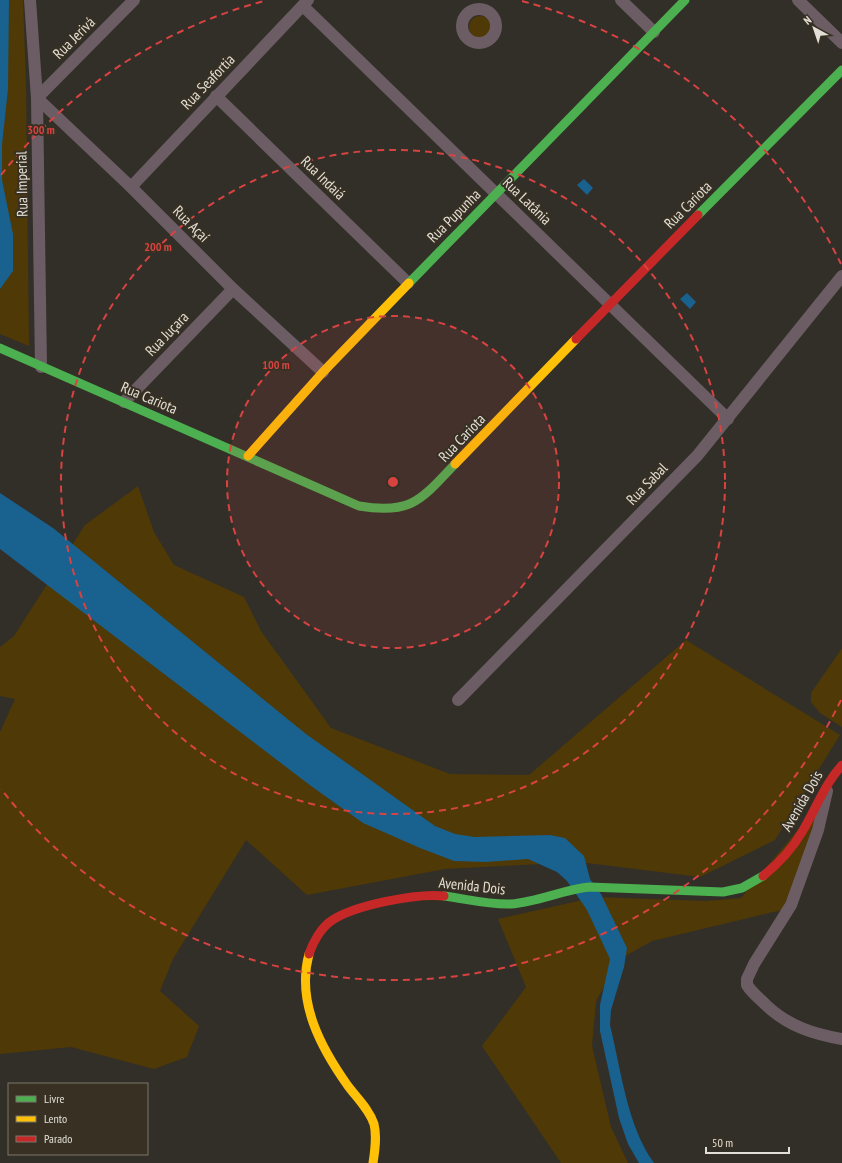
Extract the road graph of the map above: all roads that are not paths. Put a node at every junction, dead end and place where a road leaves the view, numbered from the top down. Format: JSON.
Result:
{"nodes":[{"id":1,"x":30,"y":0,"type":"edge"},
{"id":2,"x":134,"y":0,"type":"edge"},
{"id":3,"x":621,"y":0,"type":"edge"},
{"id":4,"x":685,"y":0,"type":"edge"},
{"id":5,"x":798,"y":0,"type":"edge"},
{"id":6,"x":305,"y":3,"type":"edge"},
{"id":7,"x":654,"y":32,"type":"junction"},
{"id":8,"x":842,"y":43,"type":"edge"},
{"id":9,"x":842,"y":70,"type":"edge"},
{"id":10,"x":216,"y":96,"type":"junction"},
{"id":11,"x":37,"y":98,"type":"junction"},
{"id":12,"x":131,"y":187,"type":"junction"},
{"id":13,"x":497,"y":194,"type":"junction"},
{"id":14,"x":842,"y":276,"type":"edge"},
{"id":15,"x":408,"y":283,"type":"junction"},
{"id":16,"x":233,"y":288,"type":"junction"},
{"id":17,"x":610,"y":304,"type":"junction"},
{"id":18,"x":0,"y":348,"type":"edge"},
{"id":19,"x":41,"y":367,"type":"junction"},
{"id":20,"x":323,"y":372,"type":"junction"},
{"id":21,"x":124,"y":402,"type":"junction"},
{"id":22,"x":728,"y":419,"type":"junction"},
{"id":23,"x":248,"y":456,"type":"junction"},
{"id":24,"x":458,"y":700,"type":"dead end"},
{"id":25,"x":842,"y":765,"type":"edge"},
{"id":26,"x":829,"y":779,"type":"junction"},
{"id":27,"x":842,"y":1039,"type":"edge"},
{"id":28,"x":373,"y":1163,"type":"edge"}],
"edges":[{"from":1,"to":11,"type":"street","name":"Rua Imperial"},
{"from":2,"to":11,"type":"street","name":"Rua Jerivá"},
{"from":3,"to":7,"type":"street"},
{"from":4,"to":7,"type":"street","name":"Rua Pupunha"},
{"from":5,"to":8,"type":"street"},
{"from":6,"to":10,"type":"street","name":"Rua Seafortia"},
{"from":6,"to":13,"type":"street","name":"Rua Latânia"},
{"from":7,"to":13,"type":"street","name":"Rua Pupunha"},
{"from":9,"to":17,"type":"street","name":"Rua Cariota"},
{"from":10,"to":12,"type":"street","name":"Rua Seafortia"},
{"from":10,"to":15,"type":"street","name":"Rua Indaiá"},
{"from":11,"to":12,"type":"street","name":"Rua Açaí"},
{"from":11,"to":19,"type":"street","name":"Rua Imperial"},
{"from":12,"to":16,"type":"street","name":"Rua Açaí"},
{"from":13,"to":15,"type":"street","name":"Rua Pupunha"},
{"from":13,"to":17,"type":"street","name":"Rua Latânia"},
{"from":14,"to":22,"type":"street","name":"Rua Sabal"},
{"from":15,"to":20,"type":"street","name":"Rua Pupunha"},
{"from":16,"to":20,"type":"street","name":"Rua Açaí"},
{"from":16,"to":21,"type":"street","name":"Rua Juçara"},
{"from":17,"to":22,"type":"street","name":"Rua Latânia"},
{"from":17,"to":23,"type":"street","name":"Rua Cariota"},
{"from":18,"to":19,"type":"street","name":"Rua Cariota"},
{"from":19,"to":21,"type":"street","name":"Rua Cariota"},
{"from":20,"to":23,"type":"street","name":"Rua Pupunha"},
{"from":21,"to":23,"type":"street","name":"Rua Cariota"},
{"from":22,"to":24,"type":"street","name":"Rua Sabal"},
{"from":25,"to":26,"type":"street","name":"Avenida Dois"},
{"from":26,"to":27,"type":"street"},
{"from":26,"to":28,"type":"street","name":"Avenida Dois"}]}
